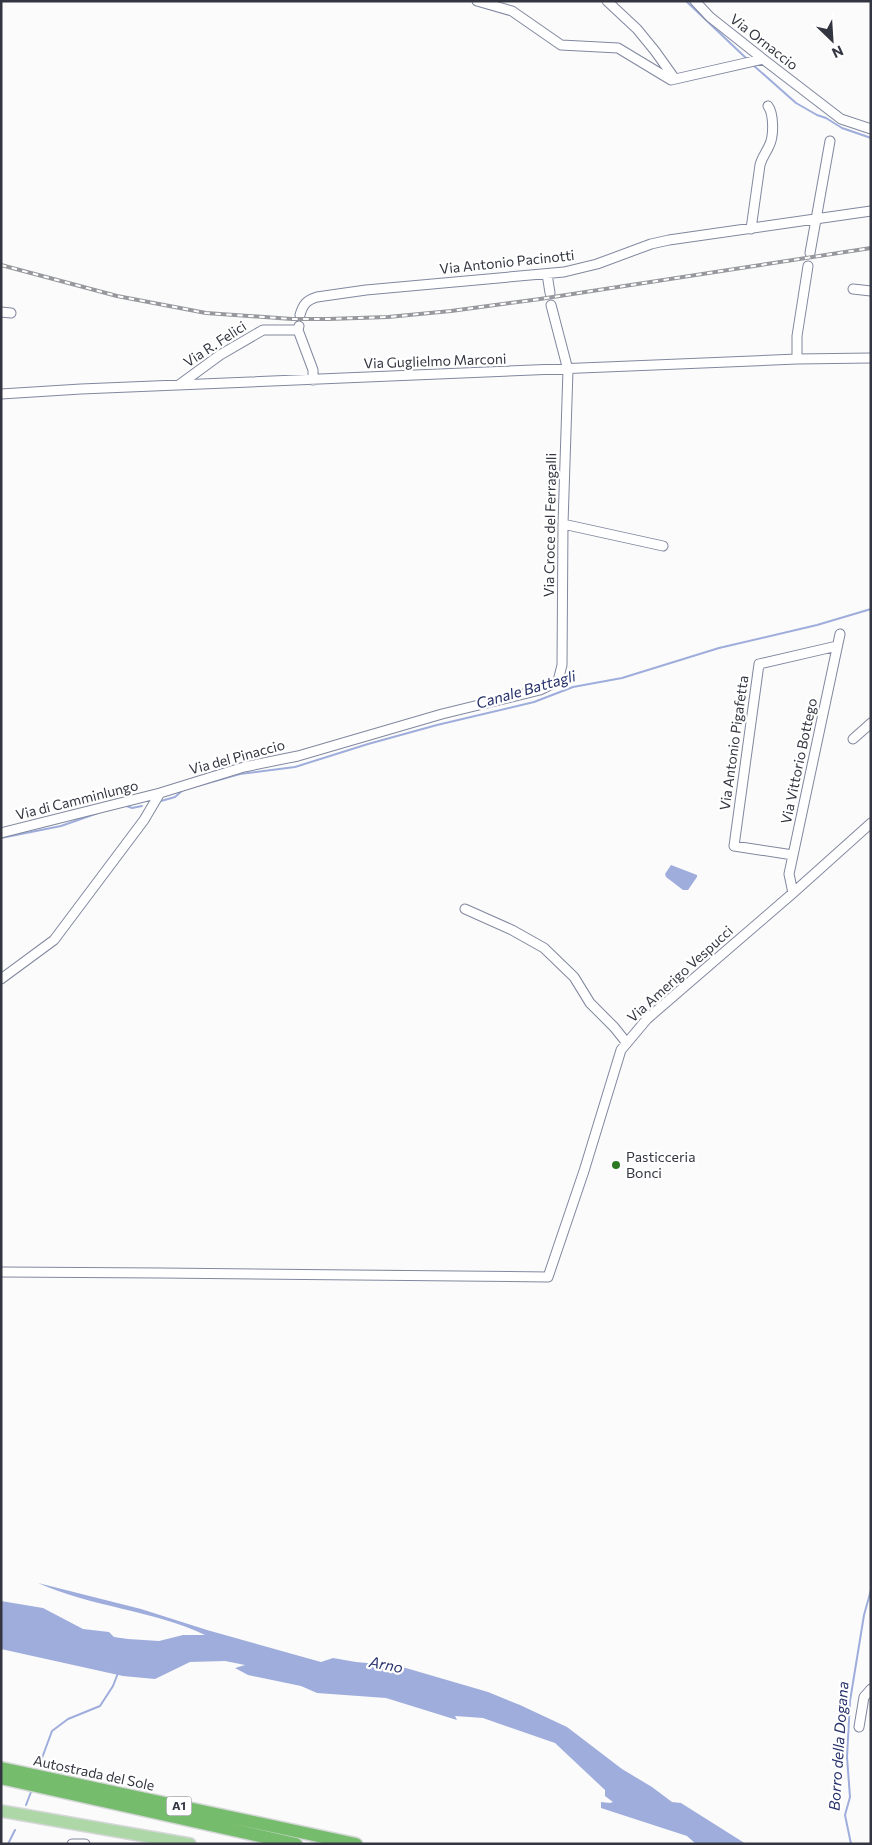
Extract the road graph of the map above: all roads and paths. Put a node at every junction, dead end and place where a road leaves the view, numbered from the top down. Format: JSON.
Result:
{"nodes":[{"id":1,"x":477,"y":1,"type":"edge"},
{"id":2,"x":607,"y":1,"type":"edge"},
{"id":3,"x":695,"y":1,"type":"edge"},
{"id":4,"x":759,"y":60,"type":"junction"},
{"id":5,"x":675,"y":79,"type":"junction"},
{"id":6,"x":768,"y":106,"type":"dead end"},
{"id":7,"x":871,"y":129,"type":"edge"},
{"id":8,"x":830,"y":141,"type":"dead end"},
{"id":9,"x":871,"y":211,"type":"edge"},
{"id":10,"x":815,"y":219,"type":"junction"},
{"id":11,"x":751,"y":229,"type":"junction"},
{"id":12,"x":810,"y":253,"type":"dead end"},
{"id":13,"x":808,"y":266,"type":"dead end"},
{"id":14,"x":547,"y":274,"type":"junction"},
{"id":15,"x":853,"y":289,"type":"dead end"},
{"id":16,"x":871,"y":291,"type":"edge"},
{"id":17,"x":550,"y":293,"type":"dead end"},
{"id":18,"x":551,"y":305,"type":"dead end"},
{"id":19,"x":1,"y":312,"type":"edge"},
{"id":20,"x":11,"y":313,"type":"dead end"},
{"id":21,"x":300,"y":315,"type":"dead end"},
{"id":22,"x":871,"y":358,"type":"edge"},
{"id":23,"x":797,"y":359,"type":"junction"},
{"id":24,"x":568,"y":370,"type":"junction"},
{"id":25,"x":313,"y":380,"type":"junction"},
{"id":26,"x":179,"y":386,"type":"junction"},
{"id":27,"x":1,"y":394,"type":"edge"},
{"id":28,"x":563,"y":524,"type":"junction"},
{"id":29,"x":663,"y":546,"type":"dead end"},
{"id":30,"x":840,"y":634,"type":"dead end"},
{"id":31,"x":837,"y":646,"type":"junction"},
{"id":32,"x":558,"y":681,"type":"joint"},
{"id":33,"x":871,"y":723,"type":"edge"},
{"id":34,"x":853,"y":739,"type":"dead end"},
{"id":35,"x":160,"y":793,"type":"junction"},
{"id":36,"x":871,"y":822,"type":"edge"},
{"id":37,"x":1,"y":833,"type":"edge"},
{"id":38,"x":793,"y":855,"type":"junction"},
{"id":39,"x":793,"y":893,"type":"junction"},
{"id":40,"x":465,"y":909,"type":"dead end"},
{"id":41,"x":1,"y":979,"type":"edge"},
{"id":42,"x":626,"y":1042,"type":"junction"},
{"id":43,"x":1,"y":1272,"type":"edge"},
{"id":44,"x":871,"y":1688,"type":"edge"},
{"id":45,"x":859,"y":1727,"type":"dead end"},
{"id":46,"x":1,"y":1768,"type":"edge"},
{"id":47,"x":1,"y":1778,"type":"edge"},
{"id":48,"x":1,"y":1810,"type":"edge"},
{"id":49,"x":72,"y":1844,"type":"edge"},
{"id":50,"x":85,"y":1844,"type":"edge"},
{"id":51,"x":190,"y":1844,"type":"edge"},
{"id":52,"x":296,"y":1844,"type":"edge"},
{"id":53,"x":356,"y":1844,"type":"edge"}],
"edges":[{"from":1,"to":5,"type":"street"},
{"from":2,"to":5,"type":"street"},
{"from":3,"to":4,"type":"street","name":"Via Ornaccio"},
{"from":4,"to":5,"type":"street"},
{"from":4,"to":7,"type":"street","name":"Via Ornaccio"},
{"from":6,"to":11,"type":"street"},
{"from":8,"to":10,"type":"street"},
{"from":9,"to":10,"type":"street","name":"Via Antonio Pacinotti"},
{"from":10,"to":11,"type":"street","name":"Via Antonio Pacinotti"},
{"from":10,"to":12,"type":"street"},
{"from":11,"to":14,"type":"street","name":"Via Antonio Pacinotti"},
{"from":13,"to":23,"type":"street"},
{"from":14,"to":17,"type":"street"},
{"from":14,"to":21,"type":"street","name":"Via Antonio Pacinotti"},
{"from":15,"to":16,"type":"street"},
{"from":18,"to":24,"type":"street","name":"Via Croce del Ferragalli"},
{"from":19,"to":20,"type":"street"},
{"from":22,"to":23,"type":"street","name":"Via Guglielmo Marconi"},
{"from":23,"to":24,"type":"street","name":"Via Guglielmo Marconi"},
{"from":24,"to":25,"type":"street","name":"Via Guglielmo Marconi"},
{"from":24,"to":28,"type":"street","name":"Via Croce del Ferragalli"},
{"from":25,"to":26,"type":"street","name":"Via Guglielmo Marconi"},
{"from":25,"to":26,"type":"street","name":"Via R. Felici"},
{"from":26,"to":27,"type":"street","name":"Via Guglielmo Marconi"},
{"from":28,"to":29,"type":"street"},
{"from":28,"to":32,"type":"street","name":"Via Croce del Ferragalli"},
{"from":30,"to":31,"type":"street","name":"Via Vittorio Bottego"},
{"from":31,"to":38,"type":"street","name":"Via Vittorio Bottego"},
{"from":31,"to":38,"type":"street","name":"Via Antonio Pigafetta"},
{"from":32,"to":35,"type":"street","name":"Via del Pinaccio"},
{"from":33,"to":34,"type":"street"},
{"from":35,"to":37,"type":"street","name":"Via di Camminlungo"},
{"from":35,"to":41,"type":"street"},
{"from":36,"to":39,"type":"street","name":"Via Amerigo Vespucci"},
{"from":38,"to":39,"type":"street","name":"Via Vittorio Bottego"},
{"from":39,"to":42,"type":"street","name":"Via Amerigo Vespucci"},
{"from":40,"to":42,"type":"street"},
{"from":42,"to":43,"type":"street","name":"Via Amerigo Vespucci"},
{"from":44,"to":45,"type":"street"},
{"from":46,"to":53,"type":"highway","name":"Autostrada del Sole","number":"A1"},
{"from":47,"to":52,"type":"highway","name":"Autostrada del Sole","number":"A1"},
{"from":48,"to":51,"type":"main road"},
{"from":49,"to":50,"type":"street"}]}
